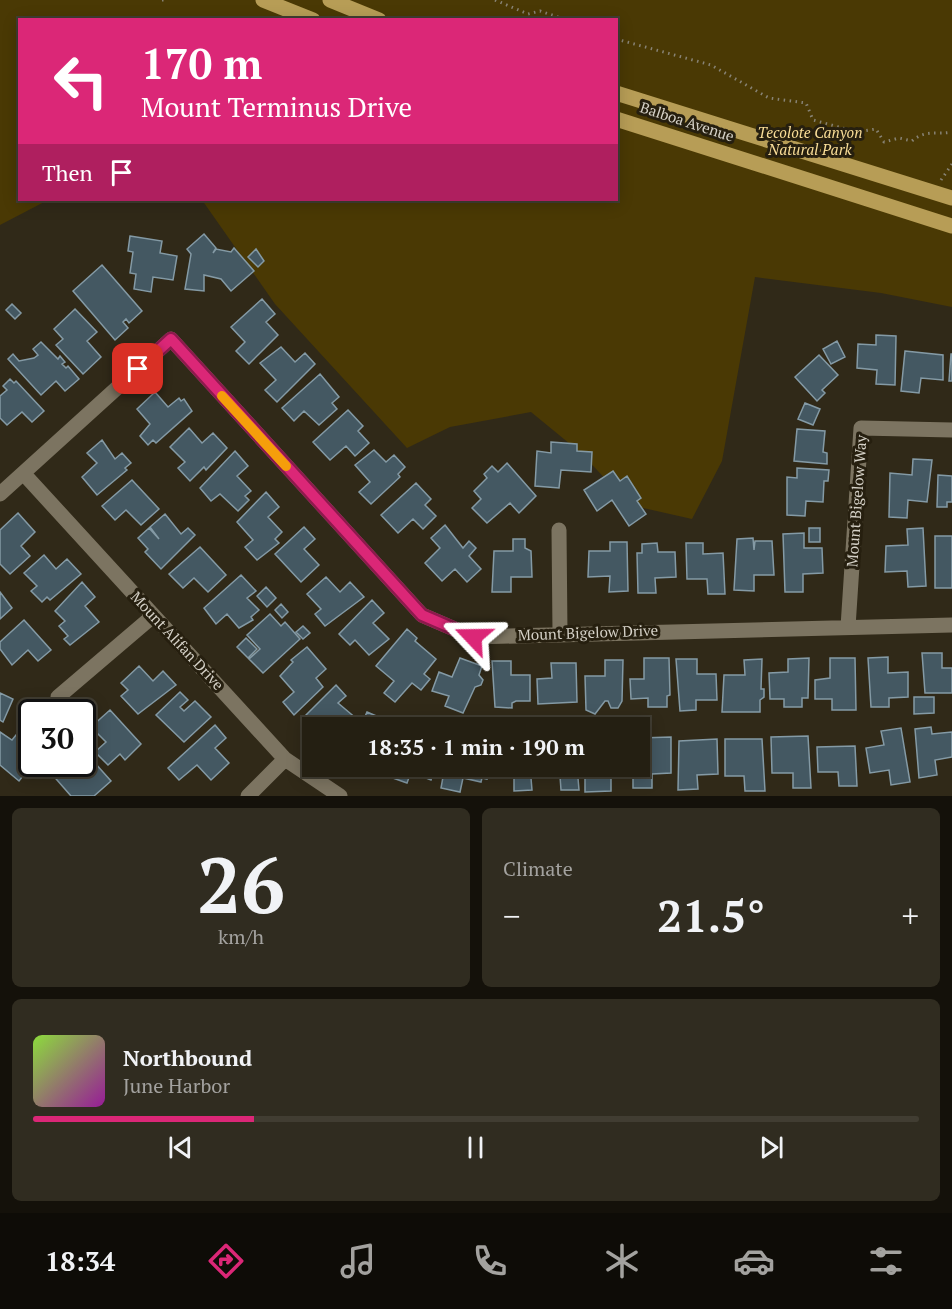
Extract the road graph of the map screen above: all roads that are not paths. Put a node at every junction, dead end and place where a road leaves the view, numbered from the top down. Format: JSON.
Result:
{"nodes":[{"id":1,"x":263,"y":0,"type":"edge"},
{"id":2,"x":330,"y":0,"type":"edge"},
{"id":3,"x":308,"y":18,"type":"edge"},
{"id":4,"x":374,"y":18,"type":"edge"},
{"id":5,"x":618,"y":94,"type":"edge"},
{"id":6,"x":618,"y":120,"type":"edge"},
{"id":7,"x":952,"y":198,"type":"edge"},
{"id":8,"x":952,"y":226,"type":"edge"},
{"id":9,"x":952,"y":430,"type":"edge"},
{"id":10,"x":24,"y":474,"type":"junction"},
{"id":11,"x":0,"y":494,"type":"edge"},
{"id":12,"x":559,"y":530,"type":"dead end"},
{"id":13,"x":153,"y":616,"type":"junction"},
{"id":14,"x":952,"y":625,"type":"edge"},
{"id":15,"x":848,"y":627,"type":"junction"},
{"id":16,"x":560,"y":633,"type":"junction"},
{"id":17,"x":58,"y":697,"type":"dead end"},
{"id":18,"x":285,"y":759,"type":"junction"},
{"id":19,"x":248,"y":796,"type":"edge"},
{"id":20,"x":340,"y":796,"type":"edge"}],
"edges":[{"from":1,"to":3,"type":"main road"},
{"from":2,"to":4,"type":"main road"},
{"from":5,"to":7,"type":"main road","name":"Balboa Avenue"},
{"from":6,"to":8,"type":"main road","name":"Balboa Avenue"},
{"from":9,"to":15,"type":"street","name":"Mount Bigelow Way"},
{"from":10,"to":11,"type":"street"},
{"from":10,"to":13,"type":"street","name":"Mount Alifan Drive"},
{"from":10,"to":16,"type":"street","name":"Mount Bigelow Drive"},
{"from":12,"to":16,"type":"street"},
{"from":13,"to":17,"type":"street"},
{"from":13,"to":18,"type":"street","name":"Mount Alifan Drive"},
{"from":14,"to":15,"type":"street","name":"Mount Bigelow Drive"},
{"from":15,"to":16,"type":"street","name":"Mount Bigelow Drive"},
{"from":18,"to":19,"type":"street"},
{"from":18,"to":20,"type":"street","name":"Mount Alifan Drive"}]}
